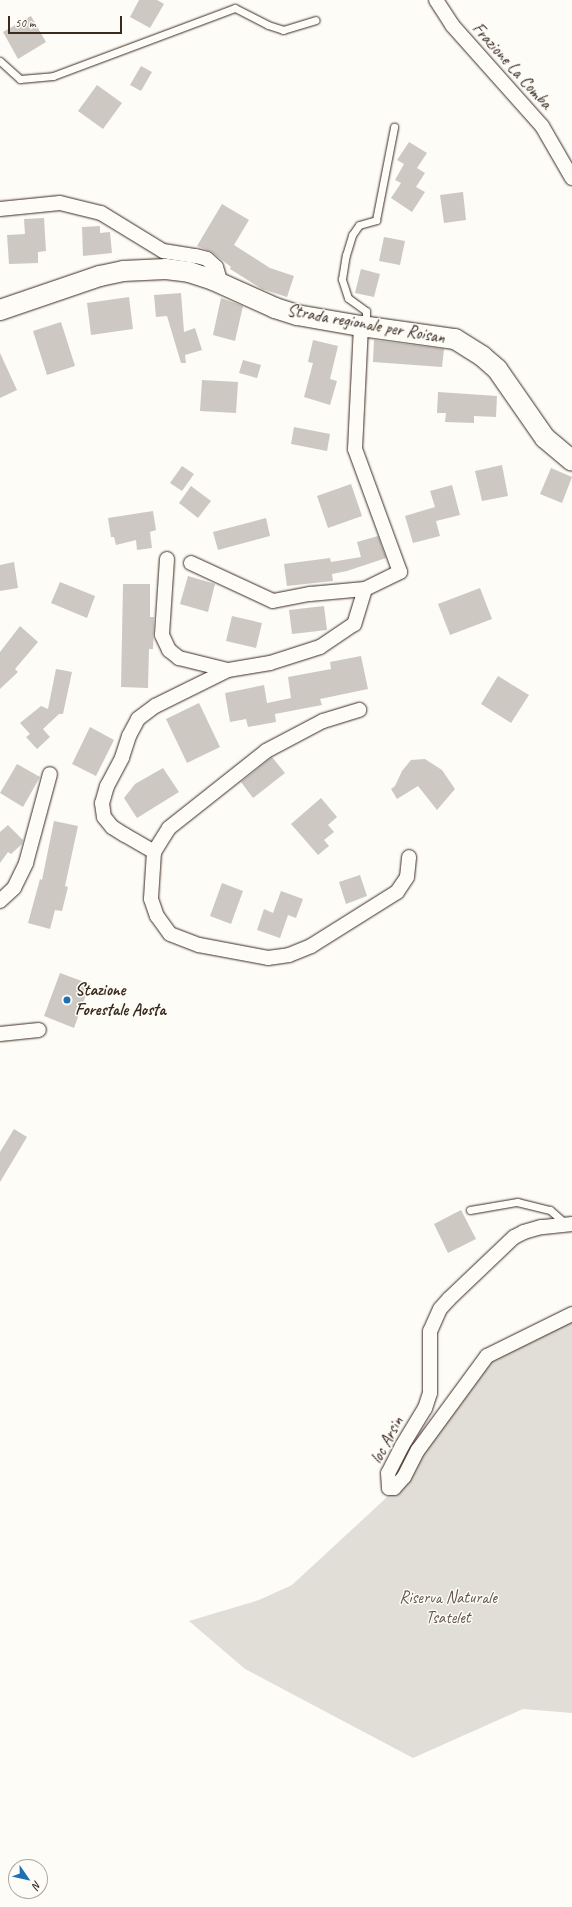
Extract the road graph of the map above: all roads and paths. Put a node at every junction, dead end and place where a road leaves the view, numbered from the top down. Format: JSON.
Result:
{"nodes":[{"id":1,"x":436,"y":0,"type":"edge"},
{"id":2,"x":316,"y":20,"type":"dead end"},
{"id":3,"x":0,"y":61,"type":"edge"},
{"id":4,"x":394,"y":127,"type":"dead end"},
{"id":5,"x":572,"y":178,"type":"edge"},
{"id":6,"x":0,"y":208,"type":"edge"},
{"id":7,"x":222,"y":284,"type":"junction"},
{"id":8,"x":0,"y":310,"type":"edge"},
{"id":9,"x":361,"y":326,"type":"junction"},
{"id":10,"x":572,"y":461,"type":"edge"},
{"id":11,"x":167,"y":559,"type":"dead end"},
{"id":12,"x":191,"y":563,"type":"dead end"},
{"id":13,"x":365,"y":589,"type":"junction"},
{"id":14,"x":228,"y":670,"type":"junction"},
{"id":15,"x":359,"y":710,"type":"dead end"},
{"id":16,"x":50,"y":774,"type":"dead end"},
{"id":17,"x":154,"y":852,"type":"junction"},
{"id":18,"x":409,"y":857,"type":"dead end"},
{"id":19,"x":0,"y":901,"type":"edge"},
{"id":20,"x":39,"y":1030,"type":"dead end"},
{"id":21,"x":0,"y":1034,"type":"edge"},
{"id":22,"x":470,"y":1210,"type":"dead end"},
{"id":23,"x":569,"y":1224,"type":"edge"},
{"id":24,"x":572,"y":1314,"type":"edge"}],
"edges":[{"from":1,"to":5,"type":"street","name":"Frazione La Comba"},
{"from":2,"to":3,"type":"lane"},
{"from":4,"to":9,"type":"lane"},
{"from":6,"to":7,"type":"street"},
{"from":7,"to":8,"type":"main road","name":"Strada regionale per Roisan"},
{"from":7,"to":9,"type":"main road","name":"Strada regionale per Roisan"},
{"from":9,"to":10,"type":"main road","name":"Strada regionale per Roisan"},
{"from":9,"to":13,"type":"street"},
{"from":11,"to":14,"type":"street"},
{"from":12,"to":13,"type":"street"},
{"from":13,"to":14,"type":"street"},
{"from":14,"to":17,"type":"street"},
{"from":15,"to":17,"type":"street"},
{"from":16,"to":19,"type":"street"},
{"from":17,"to":18,"type":"street"},
{"from":20,"to":21,"type":"street"},
{"from":22,"to":23,"type":"lane","name":"loc Arsin"},
{"from":23,"to":24,"type":"street","name":"loc Arsin"}]}
